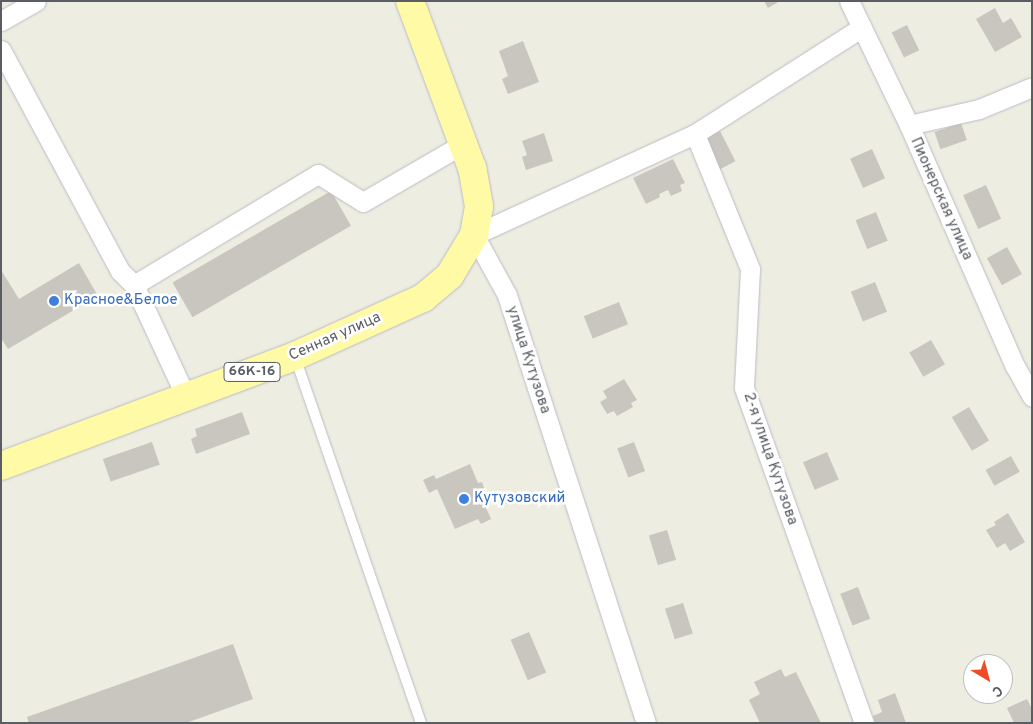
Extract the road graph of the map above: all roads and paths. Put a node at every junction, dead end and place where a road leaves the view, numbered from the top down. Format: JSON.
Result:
{"nodes":[{"id":1,"x":36,"y":1,"type":"edge"},
{"id":2,"x":410,"y":1,"type":"edge"},
{"id":3,"x":849,"y":1,"type":"edge"},
{"id":4,"x":1,"y":21,"type":"edge"},
{"id":5,"x":862,"y":27,"type":"junction"},
{"id":6,"x":1,"y":50,"type":"edge"},
{"id":7,"x":1032,"y":87,"type":"edge"},
{"id":8,"x":909,"y":125,"type":"junction"},
{"id":9,"x":695,"y":134,"type":"junction"},
{"id":10,"x":463,"y":144,"type":"junction"},
{"id":11,"x":474,"y":235,"type":"junction"},
{"id":12,"x":134,"y":285,"type":"junction"},
{"id":13,"x":295,"y":356,"type":"junction"},
{"id":14,"x":186,"y":397,"type":"junction"},
{"id":15,"x":1032,"y":397,"type":"edge"},
{"id":16,"x":1,"y":466,"type":"edge"},
{"id":17,"x":421,"y":723,"type":"edge"},
{"id":18,"x":646,"y":723,"type":"edge"},
{"id":19,"x":864,"y":723,"type":"edge"}],
"edges":[{"from":1,"to":4,"type":"street"},
{"from":2,"to":10,"type":"main road","number":"66К-16"},
{"from":3,"to":5,"type":"street","name":"Пионерская улица"},
{"from":5,"to":8,"type":"street","name":"Пионерская улица"},
{"from":5,"to":9,"type":"street"},
{"from":6,"to":12,"type":"street"},
{"from":7,"to":8,"type":"street"},
{"from":8,"to":15,"type":"street","name":"Пионерская улица"},
{"from":9,"to":11,"type":"street"},
{"from":9,"to":19,"type":"street","name":"2-я улица Кутузова"},
{"from":10,"to":11,"type":"main road","number":"66К-16"},
{"from":10,"to":12,"type":"street"},
{"from":11,"to":13,"type":"main road","name":"Сенная улица","number":"66К-16"},
{"from":11,"to":18,"type":"street","name":"улица Кутузова"},
{"from":12,"to":14,"type":"street"},
{"from":13,"to":14,"type":"main road","name":"Сенная улица","number":"66К-16"},
{"from":13,"to":17,"type":"lane"},
{"from":14,"to":16,"type":"main road","name":"Сенная улица","number":"66К-16"}]}
